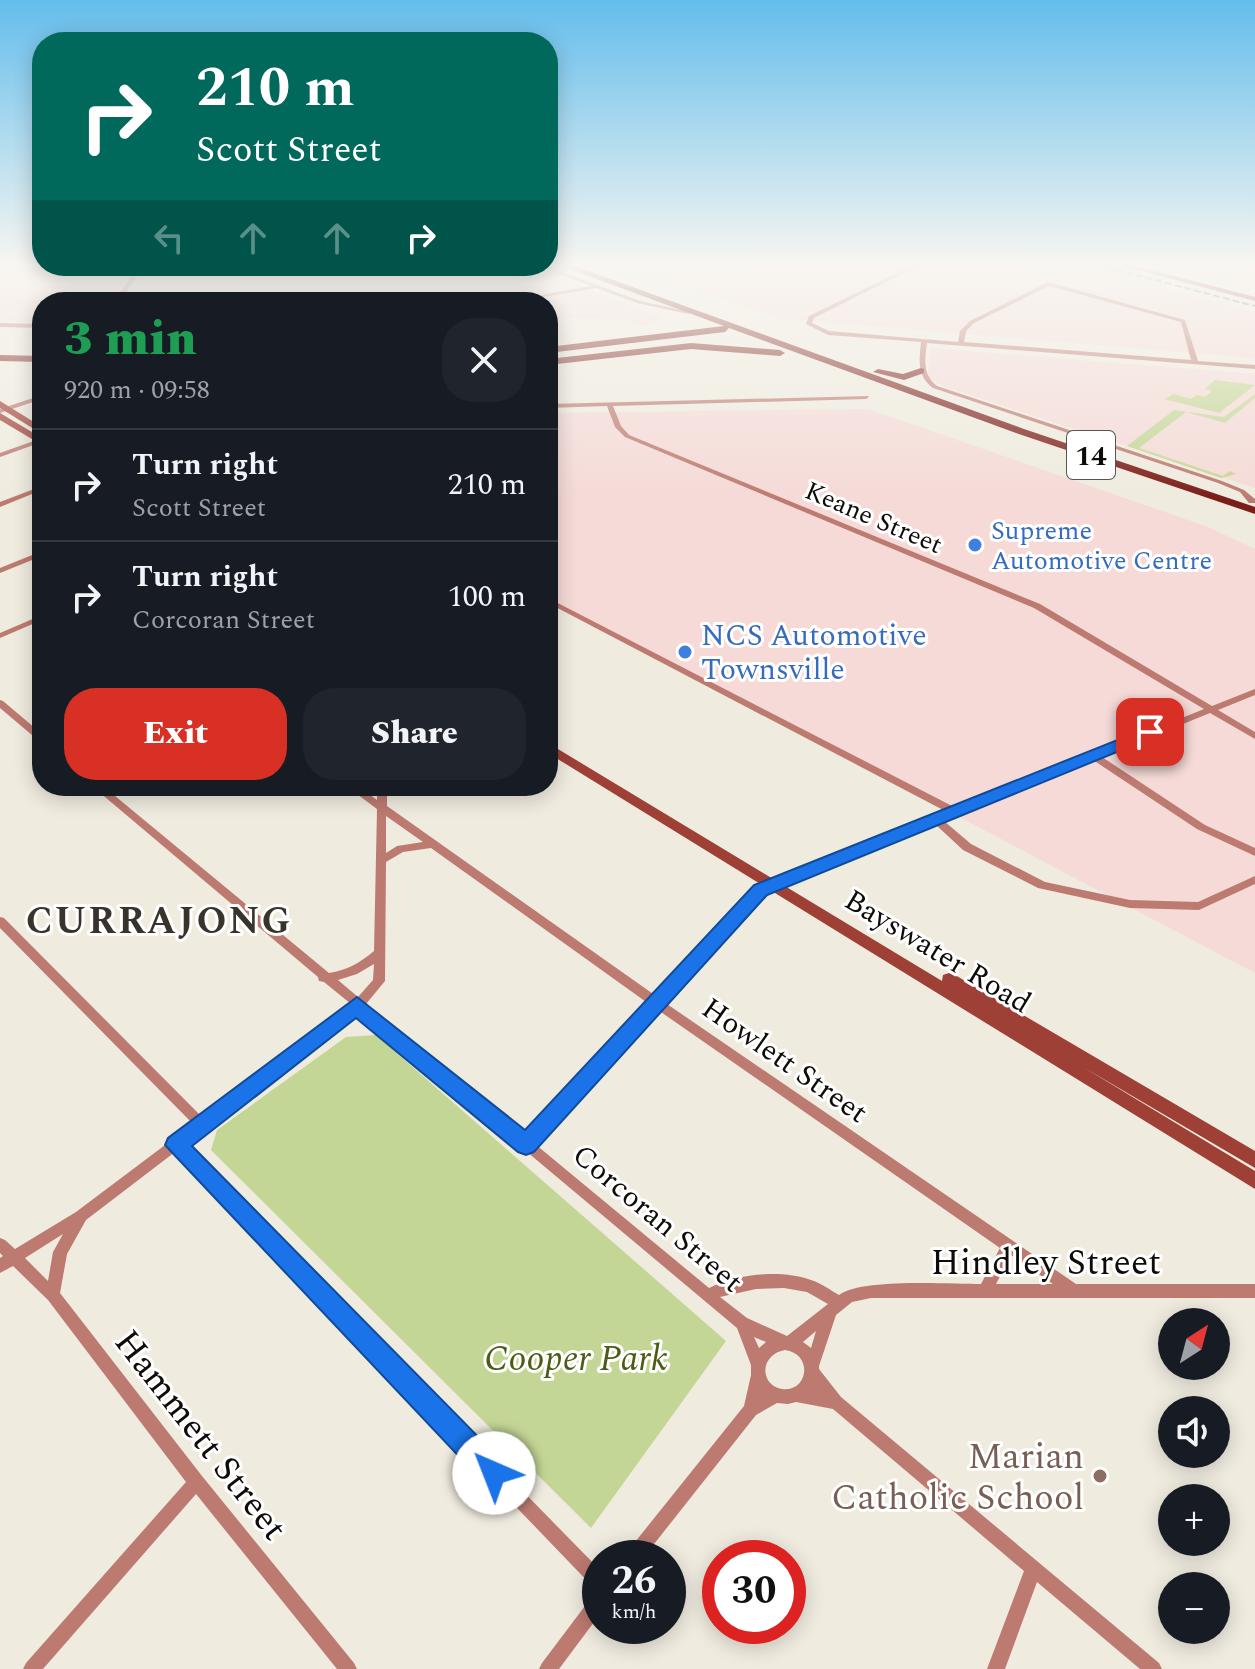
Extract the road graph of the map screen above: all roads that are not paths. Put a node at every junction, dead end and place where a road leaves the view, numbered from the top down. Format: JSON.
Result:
{"nodes":[{"id":1,"x":606,"y":343,"type":"edge"},
{"id":2,"x":779,"y":343,"type":"edge"},
{"id":3,"x":784,"y":343,"type":"edge"},
{"id":4,"x":924,"y":343,"type":"edge"},
{"id":5,"x":961,"y":343,"type":"edge"},
{"id":6,"x":1189,"y":343,"type":"edge"},
{"id":7,"x":0,"y":348,"type":"edge"},
{"id":8,"x":32,"y":348,"type":"edge"},
{"id":9,"x":558,"y":349,"type":"edge"},
{"id":10,"x":823,"y":355,"type":"junction"},
{"id":11,"x":0,"y":358,"type":"edge"},
{"id":12,"x":32,"y":359,"type":"edge"},
{"id":13,"x":558,"y":361,"type":"edge"},
{"id":14,"x":1195,"y":362,"type":"junction"},
{"id":15,"x":1255,"y":367,"type":"edge"},
{"id":16,"x":921,"y":371,"type":"junction"},
{"id":17,"x":904,"y":377,"type":"junction"},
{"id":18,"x":881,"y":382,"type":"junction"},
{"id":19,"x":931,"y":385,"type":"junction"},
{"id":20,"x":866,"y":397,"type":"dead end"},
{"id":21,"x":32,"y":400,"type":"edge"},
{"id":22,"x":558,"y":406,"type":"edge"},
{"id":23,"x":610,"y":407,"type":"junction"},
{"id":24,"x":2,"y":410,"type":"edge"},
{"id":25,"x":32,"y":431,"type":"edge"},
{"id":26,"x":32,"y":442,"type":"edge"},
{"id":27,"x":0,"y":455,"type":"edge"},
{"id":28,"x":32,"y":492,"type":"edge"},
{"id":29,"x":0,"y":505,"type":"edge"},
{"id":30,"x":1254,"y":505,"type":"edge"},
{"id":31,"x":32,"y":557,"type":"edge"},
{"id":32,"x":0,"y":571,"type":"edge"},
{"id":33,"x":558,"y":605,"type":"edge"},
{"id":34,"x":32,"y":622,"type":"edge"},
{"id":35,"x":0,"y":636,"type":"edge"},
{"id":36,"x":1255,"y":692,"type":"edge"},
{"id":37,"x":0,"y":703,"type":"edge"},
{"id":38,"x":1209,"y":709,"type":"junction"},
{"id":39,"x":32,"y":730,"type":"edge"},
{"id":40,"x":1255,"y":736,"type":"edge"},
{"id":41,"x":558,"y":744,"type":"edge"},
{"id":42,"x":558,"y":753,"type":"edge"},
{"id":43,"x":1092,"y":755,"type":"junction"},
{"id":44,"x":109,"y":796,"type":"edge"},
{"id":45,"x":366,"y":796,"type":"edge"},
{"id":46,"x":382,"y":796,"type":"edge"},
{"id":47,"x":381,"y":806,"type":"junction"},
{"id":48,"x":954,"y":811,"type":"junction"},
{"id":49,"x":936,"y":819,"type":"junction"},
{"id":50,"x":434,"y":844,"type":"junction"},
{"id":51,"x":1255,"y":852,"type":"edge"},
{"id":52,"x":380,"y":861,"type":"junction"},
{"id":53,"x":1255,"y":880,"type":"edge"},
{"id":54,"x":780,"y":882,"type":"junction"},
{"id":55,"x":0,"y":921,"type":"edge"},
{"id":56,"x":379,"y":953,"type":"junction"},
{"id":57,"x":323,"y":978,"type":"junction"},
{"id":58,"x":658,"y":1004,"type":"junction"},
{"id":59,"x":357,"y":1006,"type":"junction"},
{"id":60,"x":202,"y":1125,"type":"junction"},
{"id":61,"x":176,"y":1145,"type":"junction"},
{"id":62,"x":526,"y":1145,"type":"junction"},
{"id":63,"x":1255,"y":1160,"type":"edge"},
{"id":64,"x":1255,"y":1181,"type":"edge"},
{"id":65,"x":81,"y":1216,"type":"junction"},
{"id":66,"x":0,"y":1244,"type":"edge"},
{"id":67,"x":1008,"y":1247,"type":"junction"},
{"id":68,"x":7,"y":1263,"type":"edge"},
{"id":69,"x":985,"y":1291,"type":"junction"},
{"id":70,"x":1074,"y":1291,"type":"junction"},
{"id":71,"x":1255,"y":1291,"type":"edge"},
{"id":72,"x":53,"y":1295,"type":"junction"},
{"id":73,"x":708,"y":1296,"type":"junction"},
{"id":74,"x":836,"y":1306,"type":"junction"},
{"id":75,"x":742,"y":1323,"type":"junction"},
{"id":76,"x":785,"y":1343,"type":"junction"},
{"id":77,"x":759,"y":1369,"type":"junction"},
{"id":78,"x":812,"y":1369,"type":"junction"},
{"id":79,"x":777,"y":1395,"type":"junction"},
{"id":80,"x":798,"y":1395,"type":"junction"},
{"id":81,"x":836,"y":1402,"type":"junction"},
{"id":82,"x":751,"y":1410,"type":"junction"},
{"id":83,"x":196,"y":1482,"type":"junction"},
{"id":84,"x":647,"y":1540,"type":"edge"},
{"id":85,"x":582,"y":1563,"type":"edge"},
{"id":86,"x":1033,"y":1569,"type":"junction"},
{"id":87,"x":582,"y":1624,"type":"edge"},
{"id":88,"x":32,"y":1669,"type":"edge"},
{"id":89,"x":348,"y":1669,"type":"edge"},
{"id":90,"x":548,"y":1669,"type":"edge"},
{"id":91,"x":996,"y":1669,"type":"edge"},
{"id":92,"x":1153,"y":1669,"type":"edge"}],
"edges":[{"from":1,"to":9,"type":"main road"},
{"from":2,"to":18,"type":"main road","number":"14"},
{"from":3,"to":10,"type":"main road","number":"14"},
{"from":4,"to":16,"type":"street"},
{"from":5,"to":14,"type":"street"},
{"from":6,"to":14,"type":"street"},
{"from":7,"to":8,"type":"main road"},
{"from":10,"to":17,"type":"main road"},
{"from":10,"to":30,"type":"main road","number":"14"},
{"from":11,"to":12,"type":"main road"},
{"from":13,"to":18,"type":"main road"},
{"from":14,"to":15,"type":"street"},
{"from":16,"to":17,"type":"main road"},
{"from":16,"to":19,"type":"street"},
{"from":17,"to":19,"type":"street"},
{"from":18,"to":30,"type":"main road","number":"14"},
{"from":19,"to":30,"type":"street"},
{"from":20,"to":23,"type":"street"},
{"from":21,"to":24,"type":"street"},
{"from":22,"to":23,"type":"street"},
{"from":23,"to":38,"type":"street","name":"Keane Street"},
{"from":24,"to":25,"type":"main road"},
{"from":26,"to":27,"type":"street"},
{"from":28,"to":29,"type":"street"},
{"from":31,"to":32,"type":"street"},
{"from":33,"to":48,"type":"street"},
{"from":34,"to":35,"type":"street"},
{"from":36,"to":38,"type":"street"},
{"from":37,"to":39,"type":"street"},
{"from":38,"to":40,"type":"street","name":"Keane Street"},
{"from":38,"to":43,"type":"street"},
{"from":41,"to":54,"type":"main road","name":"Bayswater Road"},
{"from":42,"to":54,"type":"main road","name":"Bayswater Road"},
{"from":43,"to":48,"type":"street"},
{"from":43,"to":51,"type":"street"},
{"from":44,"to":57,"type":"street","name":"Corcoran Street"},
{"from":45,"to":47,"type":"street","name":"Howlett Street"},
{"from":46,"to":47,"type":"street"},
{"from":47,"to":50,"type":"street","name":"Howlett Street"},
{"from":47,"to":52,"type":"street"},
{"from":48,"to":49,"type":"street"},
{"from":49,"to":53,"type":"street"},
{"from":49,"to":54,"type":"street"},
{"from":50,"to":52,"type":"street"},
{"from":50,"to":58,"type":"street","name":"Howlett Street"},
{"from":52,"to":56,"type":"street"},
{"from":54,"to":58,"type":"street"},
{"from":54,"to":63,"type":"main road","name":"Bayswater Road"},
{"from":54,"to":64,"type":"main road","name":"Bayswater Road"},
{"from":55,"to":60,"type":"street"},
{"from":56,"to":57,"type":"street"},
{"from":56,"to":59,"type":"street"},
{"from":57,"to":59,"type":"street","name":"Corcoran Street"},
{"from":58,"to":62,"type":"street"},
{"from":58,"to":67,"type":"street","name":"Howlett Street"},
{"from":59,"to":60,"type":"street"},
{"from":59,"to":62,"type":"street","name":"Corcoran Street"},
{"from":60,"to":61,"type":"street"},
{"from":61,"to":65,"type":"street"},
{"from":61,"to":85,"type":"street"},
{"from":62,"to":73,"type":"street","name":"Corcoran Street"},
{"from":65,"to":68,"type":"street"},
{"from":65,"to":72,"type":"street"},
{"from":66,"to":68,"type":"street","name":"Hammett Street"},
{"from":67,"to":69,"type":"street"},
{"from":67,"to":70,"type":"street","name":"Howlett Street"},
{"from":68,"to":72,"type":"street","name":"Hammett Street"},
{"from":69,"to":70,"type":"street","name":"Hindley Street"},
{"from":69,"to":74,"type":"street","name":"Hindley Street"},
{"from":70,"to":71,"type":"street","name":"Hindley Street"},
{"from":72,"to":83,"type":"street","name":"Hammett Street"},
{"from":73,"to":74,"type":"street"},
{"from":73,"to":75,"type":"street","name":"Corcoran Street"},
{"from":74,"to":76,"type":"street","name":"Hindley Street"},
{"from":74,"to":78,"type":"street"},
{"from":75,"to":76,"type":"street","name":"Corcoran Street"},
{"from":75,"to":77,"type":"street","name":"Corcoran Street"},
{"from":76,"to":77,"type":"street"},
{"from":76,"to":78,"type":"street"},
{"from":77,"to":79,"type":"street"},
{"from":77,"to":82,"type":"street"},
{"from":78,"to":80,"type":"street"},
{"from":78,"to":81,"type":"street"},
{"from":79,"to":80,"type":"street"},
{"from":79,"to":82,"type":"street"},
{"from":80,"to":81,"type":"street"},
{"from":81,"to":86,"type":"street"},
{"from":82,"to":84,"type":"street"},
{"from":83,"to":88,"type":"street"},
{"from":83,"to":89,"type":"street","name":"Hammett Street"},
{"from":86,"to":91,"type":"street"},
{"from":86,"to":92,"type":"street"},
{"from":87,"to":90,"type":"street"}]}
